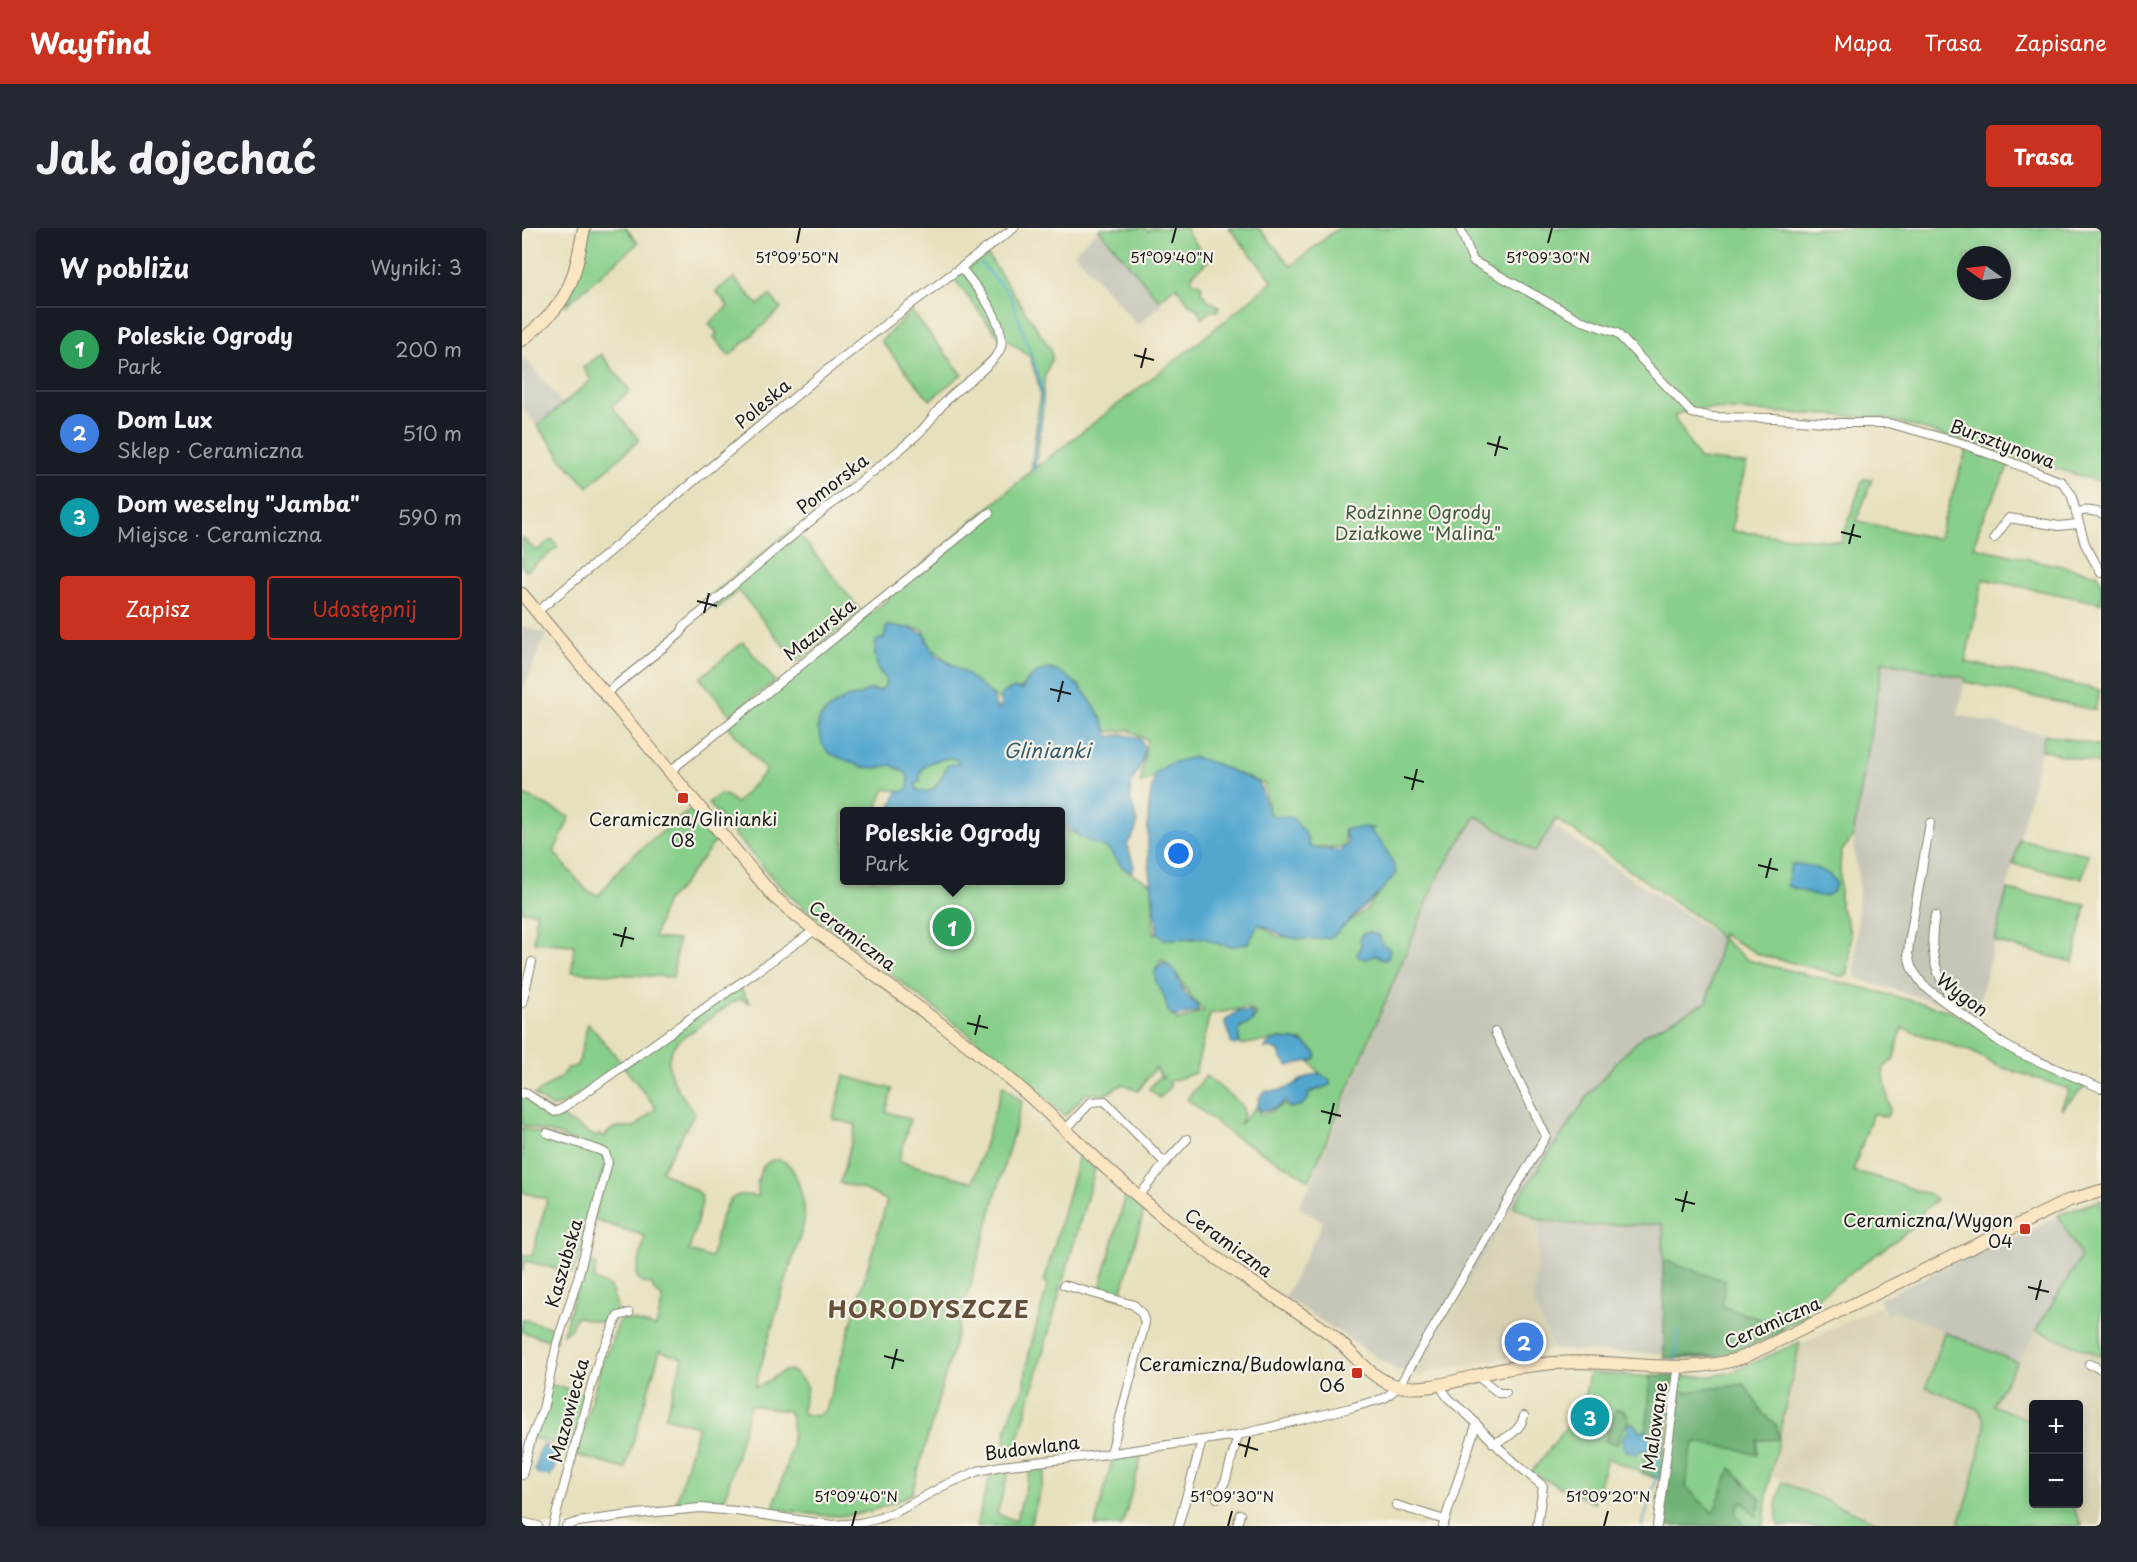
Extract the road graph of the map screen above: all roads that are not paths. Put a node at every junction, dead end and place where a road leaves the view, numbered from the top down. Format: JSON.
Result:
{"nodes":[{"id":1,"x":584,"y":228,"type":"edge"},
{"id":2,"x":1014,"y":228,"type":"edge"},
{"id":3,"x":1460,"y":228,"type":"edge"},
{"id":4,"x":961,"y":268,"type":"junction"},
{"id":5,"x":522,"y":340,"type":"edge"},
{"id":6,"x":989,"y":513,"type":"dead end"},
{"id":7,"x":2101,"y":513,"type":"edge"},
{"id":8,"x":2076,"y":514,"type":"junction"},
{"id":9,"x":2078,"y":524,"type":"junction"},
{"id":10,"x":1994,"y":537,"type":"dead end"},
{"id":11,"x":2101,"y":573,"type":"edge"},
{"id":12,"x":522,"y":594,"type":"edge"},
{"id":13,"x":537,"y":612,"type":"junction"},
{"id":14,"x":605,"y":694,"type":"junction"},
{"id":15,"x":670,"y":771,"type":"junction"},
{"id":16,"x":1930,"y":823,"type":"dead end"},
{"id":17,"x":1935,"y":916,"type":"dead end"},
{"id":18,"x":815,"y":930,"type":"junction"},
{"id":19,"x":532,"y":962,"type":"dead end"},
{"id":20,"x":522,"y":1003,"type":"edge"},
{"id":21,"x":1958,"y":1011,"type":"junction"},
{"id":22,"x":1495,"y":1032,"type":"dead end"},
{"id":23,"x":2101,"y":1088,"type":"edge"},
{"id":24,"x":523,"y":1092,"type":"edge"},
{"id":25,"x":1065,"y":1130,"type":"junction"},
{"id":26,"x":547,"y":1133,"type":"dead end"},
{"id":27,"x":1187,"y":1139,"type":"dead end"},
{"id":28,"x":1165,"y":1163,"type":"junction"},
{"id":29,"x":2101,"y":1191,"type":"edge"},
{"id":30,"x":1139,"y":1196,"type":"junction"},
{"id":31,"x":1064,"y":1285,"type":"dead end"},
{"id":32,"x":629,"y":1313,"type":"dead end"},
{"id":33,"x":2089,"y":1364,"type":"dead end"},
{"id":34,"x":1675,"y":1366,"type":"junction"},
{"id":35,"x":2101,"y":1369,"type":"edge"},
{"id":36,"x":1476,"y":1375,"type":"junction"},
{"id":37,"x":1440,"y":1383,"type":"junction"},
{"id":38,"x":1399,"y":1386,"type":"junction"},
{"id":39,"x":1506,"y":1393,"type":"dead end"},
{"id":40,"x":1524,"y":1416,"type":"dead end"},
{"id":41,"x":1476,"y":1425,"type":"junction"},
{"id":42,"x":1238,"y":1435,"type":"junction"},
{"id":43,"x":1203,"y":1441,"type":"junction"},
{"id":44,"x":1493,"y":1443,"type":"junction"},
{"id":45,"x":1111,"y":1454,"type":"junction"},
{"id":46,"x":522,"y":1475,"type":"edge"},
{"id":47,"x":1217,"y":1498,"type":"dead end"},
{"id":48,"x":1396,"y":1505,"type":"dead end"},
{"id":49,"x":1240,"y":1514,"type":"dead end"},
{"id":50,"x":522,"y":1522,"type":"edge"},
{"id":51,"x":1444,"y":1523,"type":"edge"},
{"id":52,"x":538,"y":1526,"type":"edge"},
{"id":53,"x":553,"y":1526,"type":"edge"},
{"id":54,"x":566,"y":1526,"type":"edge"},
{"id":55,"x":1178,"y":1526,"type":"edge"},
{"id":56,"x":1236,"y":1526,"type":"edge"},
{"id":57,"x":1537,"y":1526,"type":"edge"},
{"id":58,"x":1657,"y":1526,"type":"edge"}],
"edges":[{"from":1,"to":5,"type":"street"},
{"from":2,"to":4,"type":"street","name":"Poleska"},
{"from":3,"to":8,"type":"street","name":"Bursztynowa"},
{"from":4,"to":13,"type":"street","name":"Poleska"},
{"from":4,"to":14,"type":"street","name":"Pomorska"},
{"from":6,"to":15,"type":"street","name":"Mazurska"},
{"from":7,"to":8,"type":"street"},
{"from":8,"to":9,"type":"street","name":"Bursztynowa"},
{"from":9,"to":10,"type":"street"},
{"from":9,"to":11,"type":"street","name":"Bursztynowa"},
{"from":12,"to":13,"type":"street","name":"Ceramiczna"},
{"from":13,"to":14,"type":"street","name":"Ceramiczna"},
{"from":14,"to":15,"type":"street","name":"Ceramiczna"},
{"from":15,"to":18,"type":"street","name":"Ceramiczna"},
{"from":16,"to":21,"type":"street","name":"Wygon"},
{"from":17,"to":21,"type":"street"},
{"from":18,"to":24,"type":"street"},
{"from":18,"to":25,"type":"street","name":"Ceramiczna"},
{"from":19,"to":20,"type":"street"},
{"from":21,"to":23,"type":"street","name":"Wygon"},
{"from":22,"to":38,"type":"street"},
{"from":25,"to":28,"type":"street"},
{"from":25,"to":30,"type":"street","name":"Ceramiczna"},
{"from":26,"to":46,"type":"street","name":"Kaszubska"},
{"from":27,"to":28,"type":"street"},
{"from":28,"to":30,"type":"street"},
{"from":29,"to":34,"type":"street","name":"Ceramiczna"},
{"from":30,"to":38,"type":"street","name":"Ceramiczna"},
{"from":31,"to":45,"type":"street"},
{"from":32,"to":53,"type":"street","name":"Mazowiecka"},
{"from":33,"to":35,"type":"street"},
{"from":34,"to":36,"type":"street","name":"Ceramiczna"},
{"from":34,"to":58,"type":"street","name":"Malowane"},
{"from":36,"to":37,"type":"street","name":"Ceramiczna"},
{"from":36,"to":39,"type":"street"},
{"from":37,"to":38,"type":"street","name":"Ceramiczna"},
{"from":37,"to":41,"type":"street"},
{"from":38,"to":42,"type":"street","name":"Budowlana"},
{"from":40,"to":44,"type":"street"},
{"from":41,"to":44,"type":"street"},
{"from":41,"to":51,"type":"street"},
{"from":42,"to":43,"type":"street","name":"Budowlana"},
{"from":42,"to":47,"type":"street"},
{"from":43,"to":45,"type":"street","name":"Budowlana"},
{"from":43,"to":55,"type":"street"},
{"from":44,"to":57,"type":"street"},
{"from":45,"to":54,"type":"street","name":"Budowlana"},
{"from":48,"to":51,"type":"street"},
{"from":49,"to":56,"type":"street"},
{"from":50,"to":52,"type":"street"}]}
